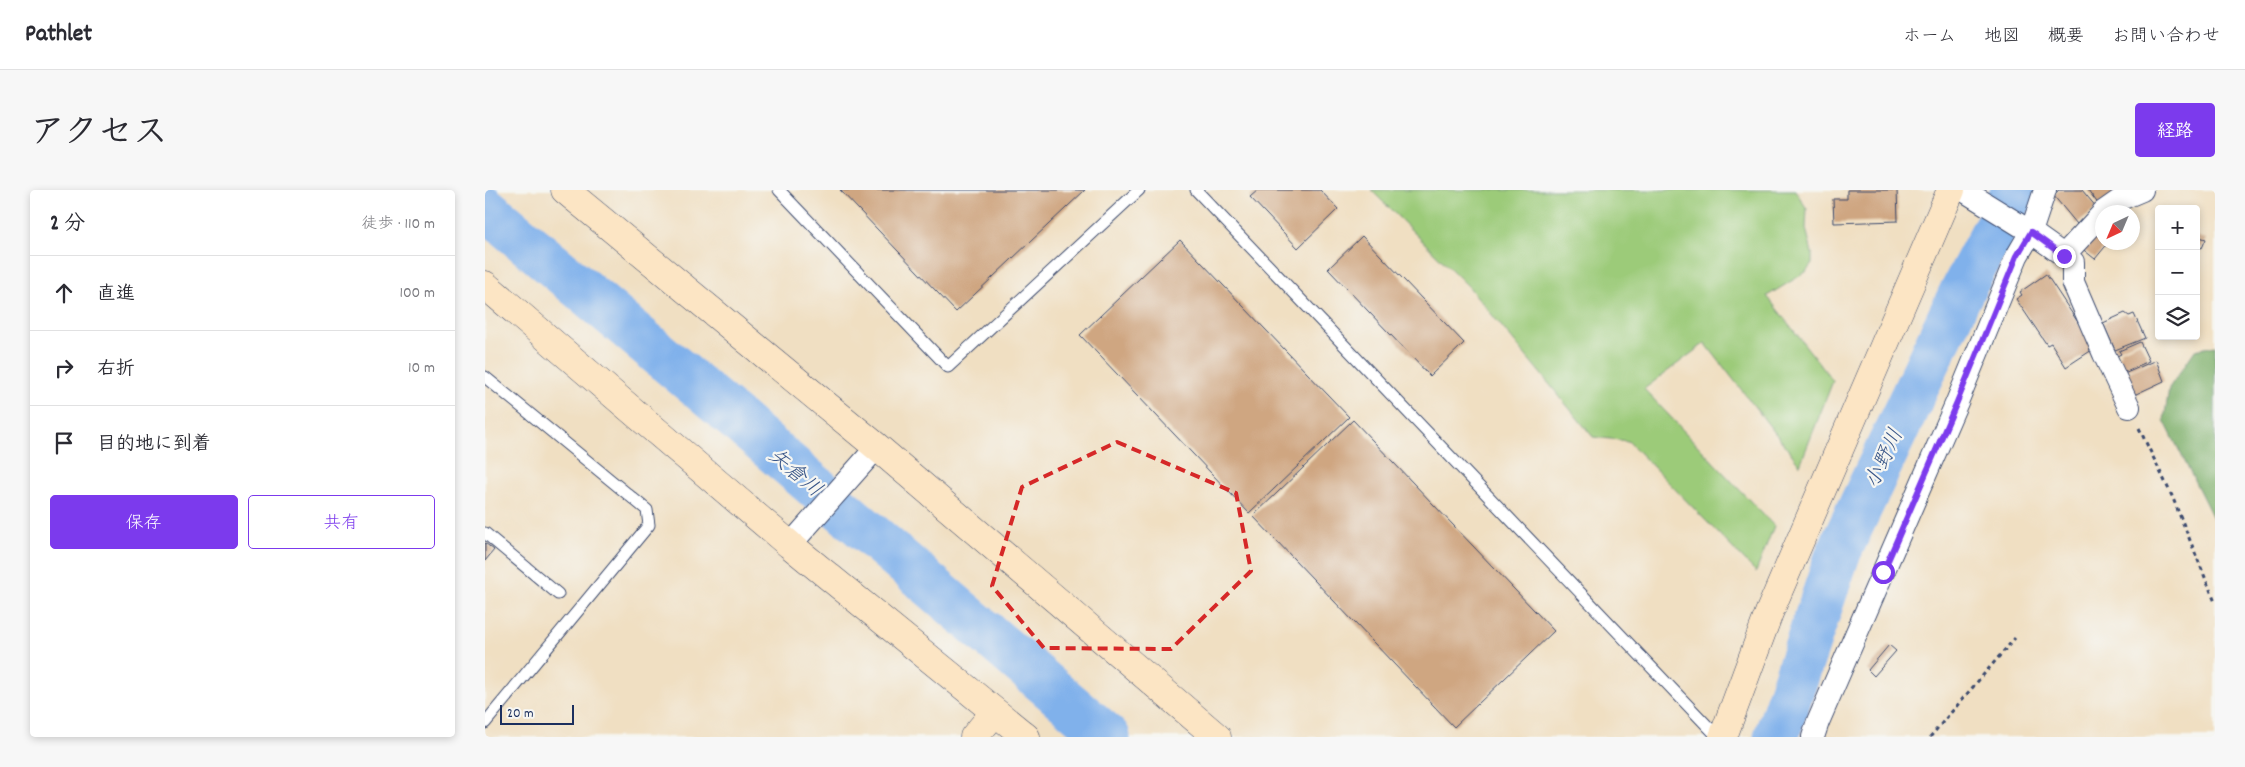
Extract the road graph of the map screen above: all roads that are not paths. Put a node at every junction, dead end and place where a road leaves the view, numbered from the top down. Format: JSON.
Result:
{"nodes":[{"id":1,"x":565,"y":190,"type":"edge"},
{"id":2,"x":779,"y":190,"type":"edge"},
{"id":3,"x":1139,"y":190,"type":"edge"},
{"id":4,"x":1196,"y":190,"type":"edge"},
{"id":5,"x":2045,"y":190,"type":"edge"},
{"id":6,"x":2142,"y":190,"type":"edge"},
{"id":7,"x":1961,"y":191,"type":"edge"},
{"id":8,"x":2114,"y":205,"type":"edge"},
{"id":9,"x":2095,"y":222,"type":"edge"},
{"id":10,"x":2027,"y":230,"type":"junction"},
{"id":11,"x":2064,"y":256,"type":"junction"},
{"id":12,"x":485,"y":285,"type":"edge"},
{"id":13,"x":485,"y":377,"type":"edge"},
{"id":14,"x":2129,"y":407,"type":"road end"},
{"id":15,"x":869,"y":457,"type":"junction"},
{"id":16,"x":485,"y":533,"type":"edge"},
{"id":17,"x":790,"y":545,"type":"junction"},
{"id":18,"x":558,"y":594,"type":"dead end"},
{"id":19,"x":995,"y":712,"type":"junction"},
{"id":20,"x":485,"y":723,"type":"edge"},
{"id":21,"x":975,"y":737,"type":"edge"},
{"id":22,"x":1026,"y":737,"type":"edge"},
{"id":23,"x":1217,"y":737,"type":"edge"},
{"id":24,"x":1718,"y":737,"type":"edge"},
{"id":25,"x":1723,"y":737,"type":"edge"},
{"id":26,"x":1813,"y":737,"type":"edge"}],
"edges":[{"from":1,"to":15,"type":"street"},
{"from":2,"to":3,"type":"lane"},
{"from":4,"to":24,"type":"lane"},
{"from":5,"to":10,"type":"street"},
{"from":6,"to":8,"type":"street"},
{"from":7,"to":10,"type":"street"},
{"from":7,"to":25,"type":"street"},
{"from":9,"to":11,"type":"street"},
{"from":10,"to":11,"type":"street"},
{"from":10,"to":26,"type":"street"},
{"from":11,"to":14,"type":"street"},
{"from":12,"to":17,"type":"street"},
{"from":13,"to":20,"type":"lane"},
{"from":15,"to":17,"type":"street"},
{"from":15,"to":23,"type":"street"},
{"from":16,"to":18,"type":"lane"},
{"from":17,"to":19,"type":"street"},
{"from":19,"to":21,"type":"street"},
{"from":19,"to":22,"type":"street"}]}
